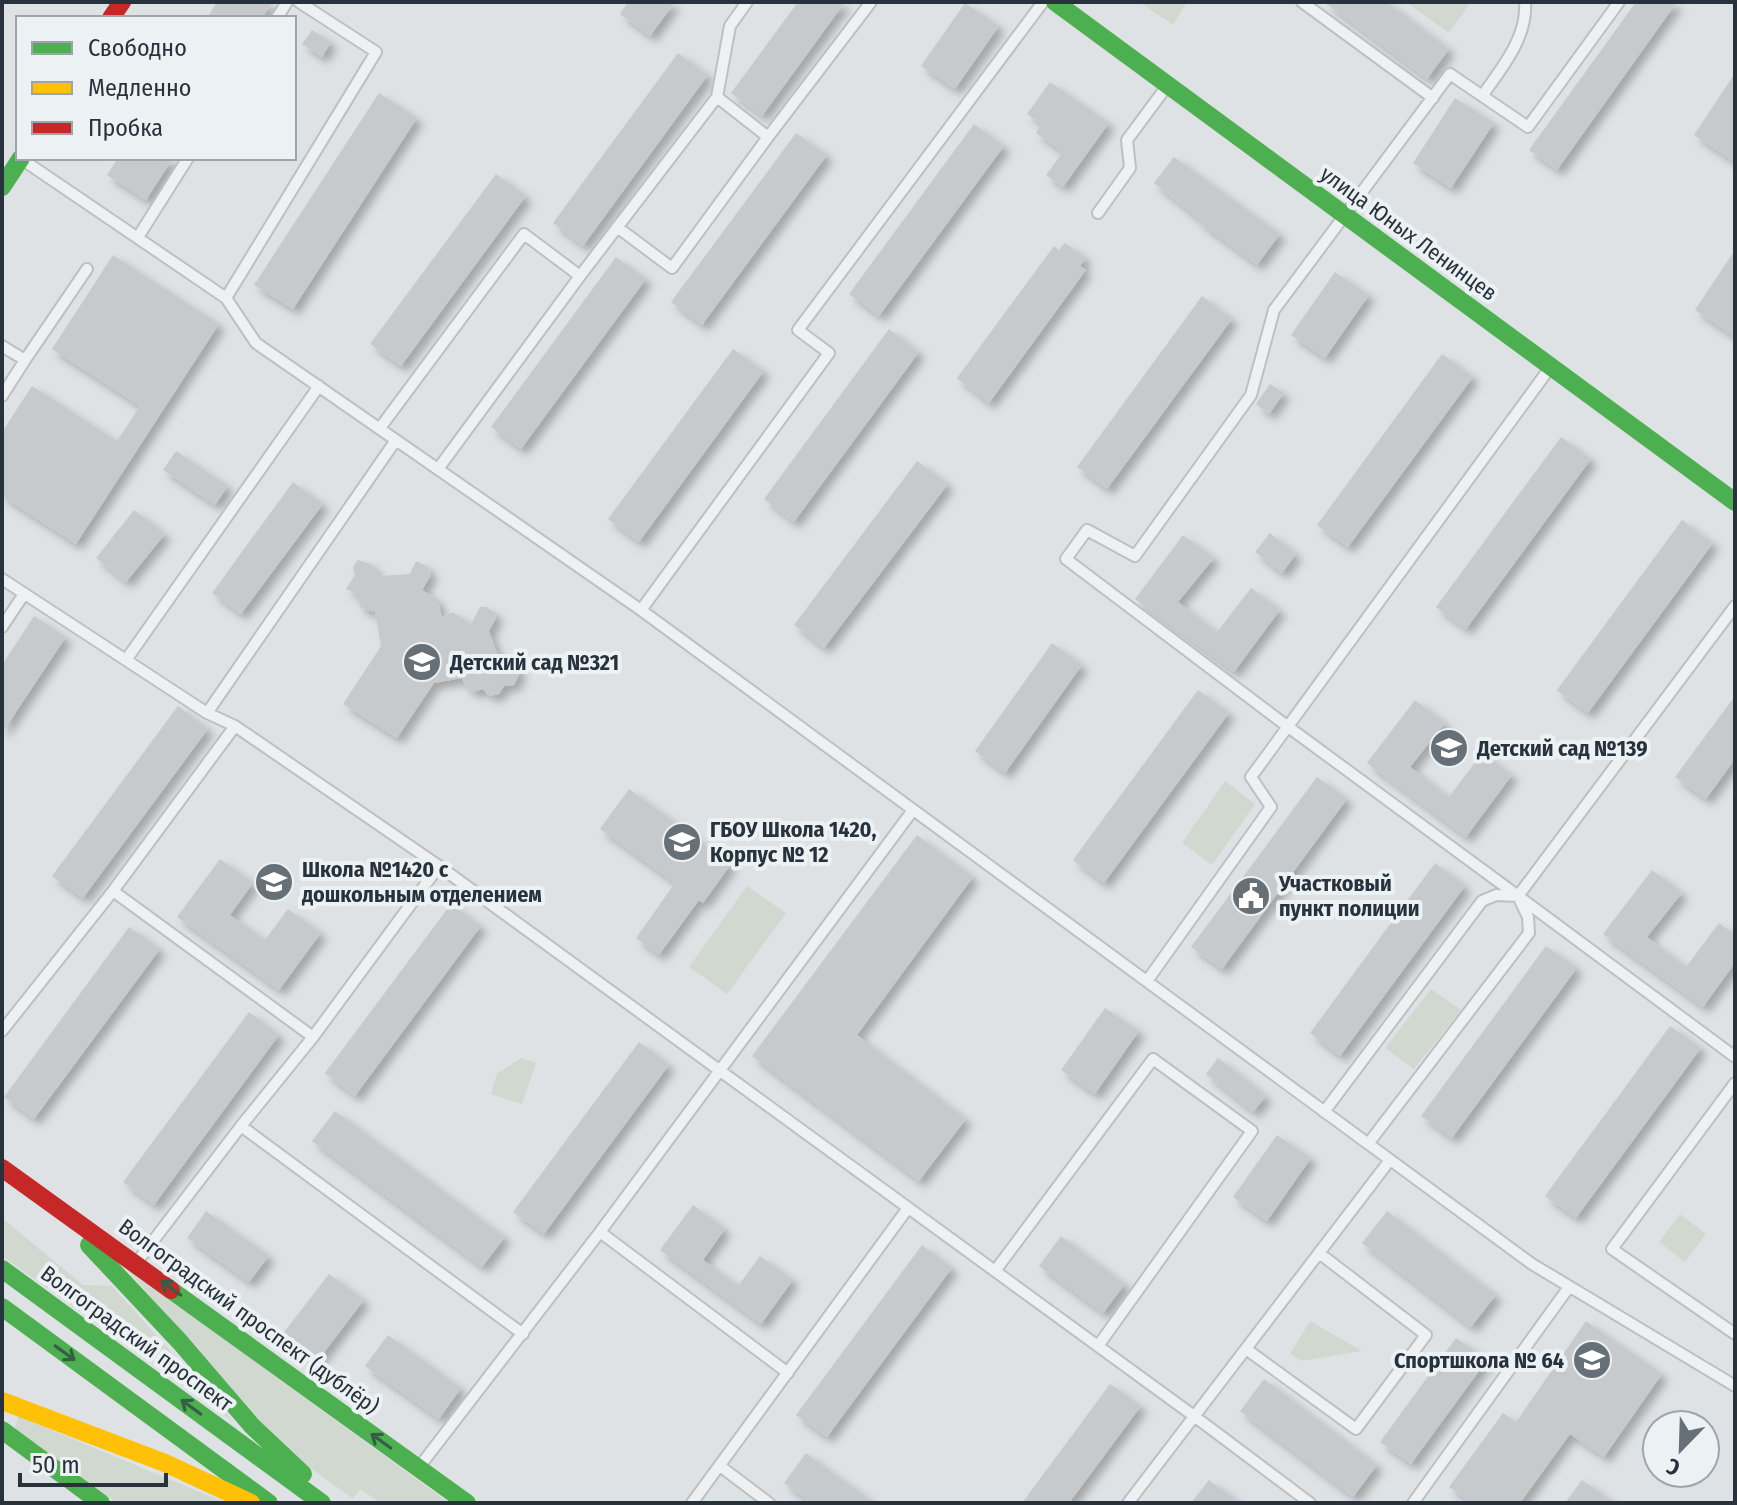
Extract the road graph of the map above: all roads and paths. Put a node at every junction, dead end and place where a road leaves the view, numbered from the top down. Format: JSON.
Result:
{"nodes":[{"id":1,"x":299,"y":2,"type":"edge"},
{"id":2,"x":747,"y":2,"type":"edge"},
{"id":3,"x":871,"y":2,"type":"edge"},
{"id":4,"x":1043,"y":2,"type":"edge"},
{"id":5,"x":1055,"y":2,"type":"edge"},
{"id":6,"x":1302,"y":2,"type":"edge"},
{"id":7,"x":1525,"y":2,"type":"edge"},
{"id":8,"x":1619,"y":2,"type":"edge"},
{"id":9,"x":1168,"y":84,"type":"junction"},
{"id":10,"x":1482,"y":96,"type":"junction"},
{"id":11,"x":717,"y":97,"type":"junction"},
{"id":12,"x":1433,"y":98,"type":"junction"},
{"id":13,"x":768,"y":137,"type":"junction"},
{"id":14,"x":20,"y":160,"type":"edge"},
{"id":15,"x":24,"y":160,"type":"edge"},
{"id":16,"x":187,"y":160,"type":"edge"},
{"id":17,"x":2,"y":187,"type":"edge"},
{"id":18,"x":1098,"y":213,"type":"dead end"},
{"id":19,"x":1346,"y":216,"type":"junction"},
{"id":20,"x":617,"y":227,"type":"junction"},
{"id":21,"x":138,"y":237,"type":"junction"},
{"id":22,"x":87,"y":269,"type":"dead end"},
{"id":23,"x":580,"y":276,"type":"junction"},
{"id":24,"x":226,"y":298,"type":"junction"},
{"id":25,"x":2,"y":346,"type":"edge"},
{"id":26,"x":25,"y":360,"type":"junction"},
{"id":27,"x":1550,"y":367,"type":"junction"},
{"id":28,"x":319,"y":386,"type":"junction"},
{"id":29,"x":2,"y":396,"type":"edge"},
{"id":30,"x":380,"y":428,"type":"junction"},
{"id":31,"x":396,"y":440,"type":"junction"},
{"id":32,"x":438,"y":469,"type":"junction"},
{"id":33,"x":1735,"y":502,"type":"edge"},
{"id":34,"x":2,"y":579,"type":"edge"},
{"id":35,"x":24,"y":594,"type":"junction"},
{"id":36,"x":1735,"y":606,"type":"edge"},
{"id":37,"x":641,"y":610,"type":"junction"},
{"id":38,"x":2,"y":627,"type":"edge"},
{"id":39,"x":126,"y":660,"type":"junction"},
{"id":40,"x":207,"y":713,"type":"junction"},
{"id":41,"x":235,"y":726,"type":"junction"},
{"id":42,"x":1287,"y":726,"type":"junction"},
{"id":43,"x":913,"y":810,"type":"junction"},
{"id":44,"x":439,"y":866,"type":"junction"},
{"id":45,"x":113,"y":891,"type":"junction"},
{"id":46,"x":1518,"y":896,"type":"junction"},
{"id":47,"x":1147,"y":981,"type":"junction"},
{"id":48,"x":2,"y":1031,"type":"edge"},
{"id":49,"x":313,"y":1037,"type":"junction"},
{"id":50,"x":1735,"y":1057,"type":"edge"},
{"id":51,"x":721,"y":1071,"type":"junction"},
{"id":52,"x":1735,"y":1083,"type":"edge"},
{"id":53,"x":1324,"y":1112,"type":"junction"},
{"id":54,"x":241,"y":1126,"type":"junction"},
{"id":55,"x":1368,"y":1144,"type":"junction"},
{"id":56,"x":1390,"y":1160,"type":"junction"},
{"id":57,"x":2,"y":1168,"type":"edge"},
{"id":58,"x":39,"y":1196,"type":"junction"},
{"id":59,"x":908,"y":1208,"type":"junction"},
{"id":60,"x":600,"y":1232,"type":"junction"},
{"id":61,"x":1319,"y":1253,"type":"junction"},
{"id":62,"x":136,"y":1263,"type":"junction"},
{"id":63,"x":2,"y":1269,"type":"edge"},
{"id":64,"x":995,"y":1271,"type":"junction"},
{"id":65,"x":1569,"y":1287,"type":"junction"},
{"id":66,"x":2,"y":1307,"type":"edge"},
{"id":67,"x":523,"y":1334,"type":"junction"},
{"id":68,"x":1735,"y":1334,"type":"edge"},
{"id":69,"x":1098,"y":1346,"type":"junction"},
{"id":70,"x":1246,"y":1349,"type":"junction"},
{"id":71,"x":788,"y":1373,"type":"junction"},
{"id":72,"x":1735,"y":1386,"type":"edge"},
{"id":73,"x":2,"y":1401,"type":"edge"},
{"id":74,"x":1194,"y":1416,"type":"junction"},
{"id":75,"x":2,"y":1430,"type":"edge"},
{"id":76,"x":720,"y":1466,"type":"junction"},
{"id":77,"x":419,"y":1468,"type":"junction"},
{"id":78,"x":101,"y":1503,"type":"edge"},
{"id":79,"x":251,"y":1503,"type":"edge"},
{"id":80,"x":269,"y":1503,"type":"edge"},
{"id":81,"x":322,"y":1503,"type":"edge"},
{"id":82,"x":337,"y":1503,"type":"edge"},
{"id":83,"x":467,"y":1503,"type":"edge"},
{"id":84,"x":692,"y":1503,"type":"edge"},
{"id":85,"x":769,"y":1503,"type":"edge"},
{"id":86,"x":1128,"y":1503,"type":"edge"},
{"id":87,"x":1310,"y":1503,"type":"edge"},
{"id":88,"x":1413,"y":1503,"type":"edge"}],
"edges":[{"from":1,"to":24,"type":"lane"},
{"from":2,"to":11,"type":"lane"},
{"from":3,"to":13,"type":"lane"},
{"from":4,"to":37,"type":"lane"},
{"from":5,"to":9,"type":"main road","name":"улица Юных Ленинцев"},
{"from":6,"to":12,"type":"lane"},
{"from":7,"to":10,"type":"lane"},
{"from":8,"to":10,"type":"lane"},
{"from":9,"to":18,"type":"lane"},
{"from":9,"to":19,"type":"main road","name":"улица Юных Ленинцев"},
{"from":10,"to":12,"type":"lane"},
{"from":11,"to":13,"type":"lane"},
{"from":11,"to":20,"type":"lane"},
{"from":12,"to":19,"type":"lane"},
{"from":13,"to":20,"type":"lane"},
{"from":14,"to":17,"type":"main road"},
{"from":15,"to":21,"type":"lane"},
{"from":16,"to":21,"type":"lane"},
{"from":19,"to":27,"type":"main road","name":"улица Юных Ленинцев"},
{"from":19,"to":42,"type":"lane"},
{"from":20,"to":23,"type":"lane"},
{"from":21,"to":24,"type":"lane"},
{"from":22,"to":26,"type":"lane"},
{"from":23,"to":30,"type":"lane"},
{"from":23,"to":32,"type":"lane"},
{"from":24,"to":28,"type":"lane"},
{"from":25,"to":26,"type":"lane"},
{"from":26,"to":29,"type":"lane"},
{"from":27,"to":33,"type":"main road","name":"улица Юных Ленинцев"},
{"from":27,"to":42,"type":"lane"},
{"from":28,"to":30,"type":"lane"},
{"from":28,"to":39,"type":"lane"},
{"from":30,"to":31,"type":"lane"},
{"from":31,"to":32,"type":"lane"},
{"from":31,"to":40,"type":"lane"},
{"from":32,"to":37,"type":"lane"},
{"from":34,"to":35,"type":"lane"},
{"from":35,"to":38,"type":"lane"},
{"from":35,"to":39,"type":"lane"},
{"from":36,"to":46,"type":"lane"},
{"from":37,"to":43,"type":"lane"},
{"from":39,"to":40,"type":"lane"},
{"from":40,"to":41,"type":"lane"},
{"from":41,"to":44,"type":"lane"},
{"from":41,"to":45,"type":"lane"},
{"from":42,"to":46,"type":"lane"},
{"from":42,"to":47,"type":"lane"},
{"from":43,"to":47,"type":"lane"},
{"from":43,"to":51,"type":"lane"},
{"from":44,"to":49,"type":"lane"},
{"from":44,"to":51,"type":"lane"},
{"from":45,"to":48,"type":"lane"},
{"from":45,"to":49,"type":"lane"},
{"from":46,"to":50,"type":"lane"},
{"from":46,"to":53,"type":"lane"},
{"from":46,"to":55,"type":"lane"},
{"from":47,"to":53,"type":"lane"},
{"from":49,"to":54,"type":"lane"},
{"from":51,"to":59,"type":"lane"},
{"from":51,"to":60,"type":"lane"},
{"from":52,"to":68,"type":"lane"},
{"from":53,"to":55,"type":"lane"},
{"from":54,"to":62,"type":"lane"},
{"from":54,"to":67,"type":"lane"},
{"from":55,"to":56,"type":"lane"},
{"from":56,"to":61,"type":"lane"},
{"from":56,"to":65,"type":"lane"},
{"from":57,"to":58,"type":"main road","name":"Волгоградский проспект (дублёр)"},
{"from":58,"to":62,"type":"main road","name":"Волгоградский проспект (дублёр)"},
{"from":58,"to":82,"type":"main road"},
{"from":59,"to":64,"type":"lane"},
{"from":59,"to":71,"type":"lane"},
{"from":60,"to":67,"type":"lane"},
{"from":60,"to":71,"type":"lane"},
{"from":61,"to":70,"type":"lane"},
{"from":61,"to":70,"type":"lane"},
{"from":77,"to":62,"type":"main road","name":"Волгоградский проспект (дублёр)","one_way":true},
{"from":81,"to":63,"type":"main road","name":"Волгоградский проспект","one_way":true},
{"from":64,"to":69,"type":"lane"},
{"from":64,"to":69,"type":"lane"},
{"from":65,"to":72,"type":"lane"},
{"from":65,"to":88,"type":"lane"},
{"from":66,"to":80,"type":"main road","one_way":true},
{"from":67,"to":77,"type":"lane"},
{"from":69,"to":74,"type":"lane"},
{"from":70,"to":74,"type":"lane"},
{"from":71,"to":76,"type":"lane"},
{"from":73,"to":79,"type":"main road"},
{"from":74,"to":86,"type":"lane"},
{"from":74,"to":87,"type":"lane"},
{"from":75,"to":78,"type":"main road"},
{"from":76,"to":84,"type":"lane"},
{"from":76,"to":85,"type":"lane"},
{"from":77,"to":83,"type":"main road","name":"Волгоградский проспект (дублёр)"}]}
